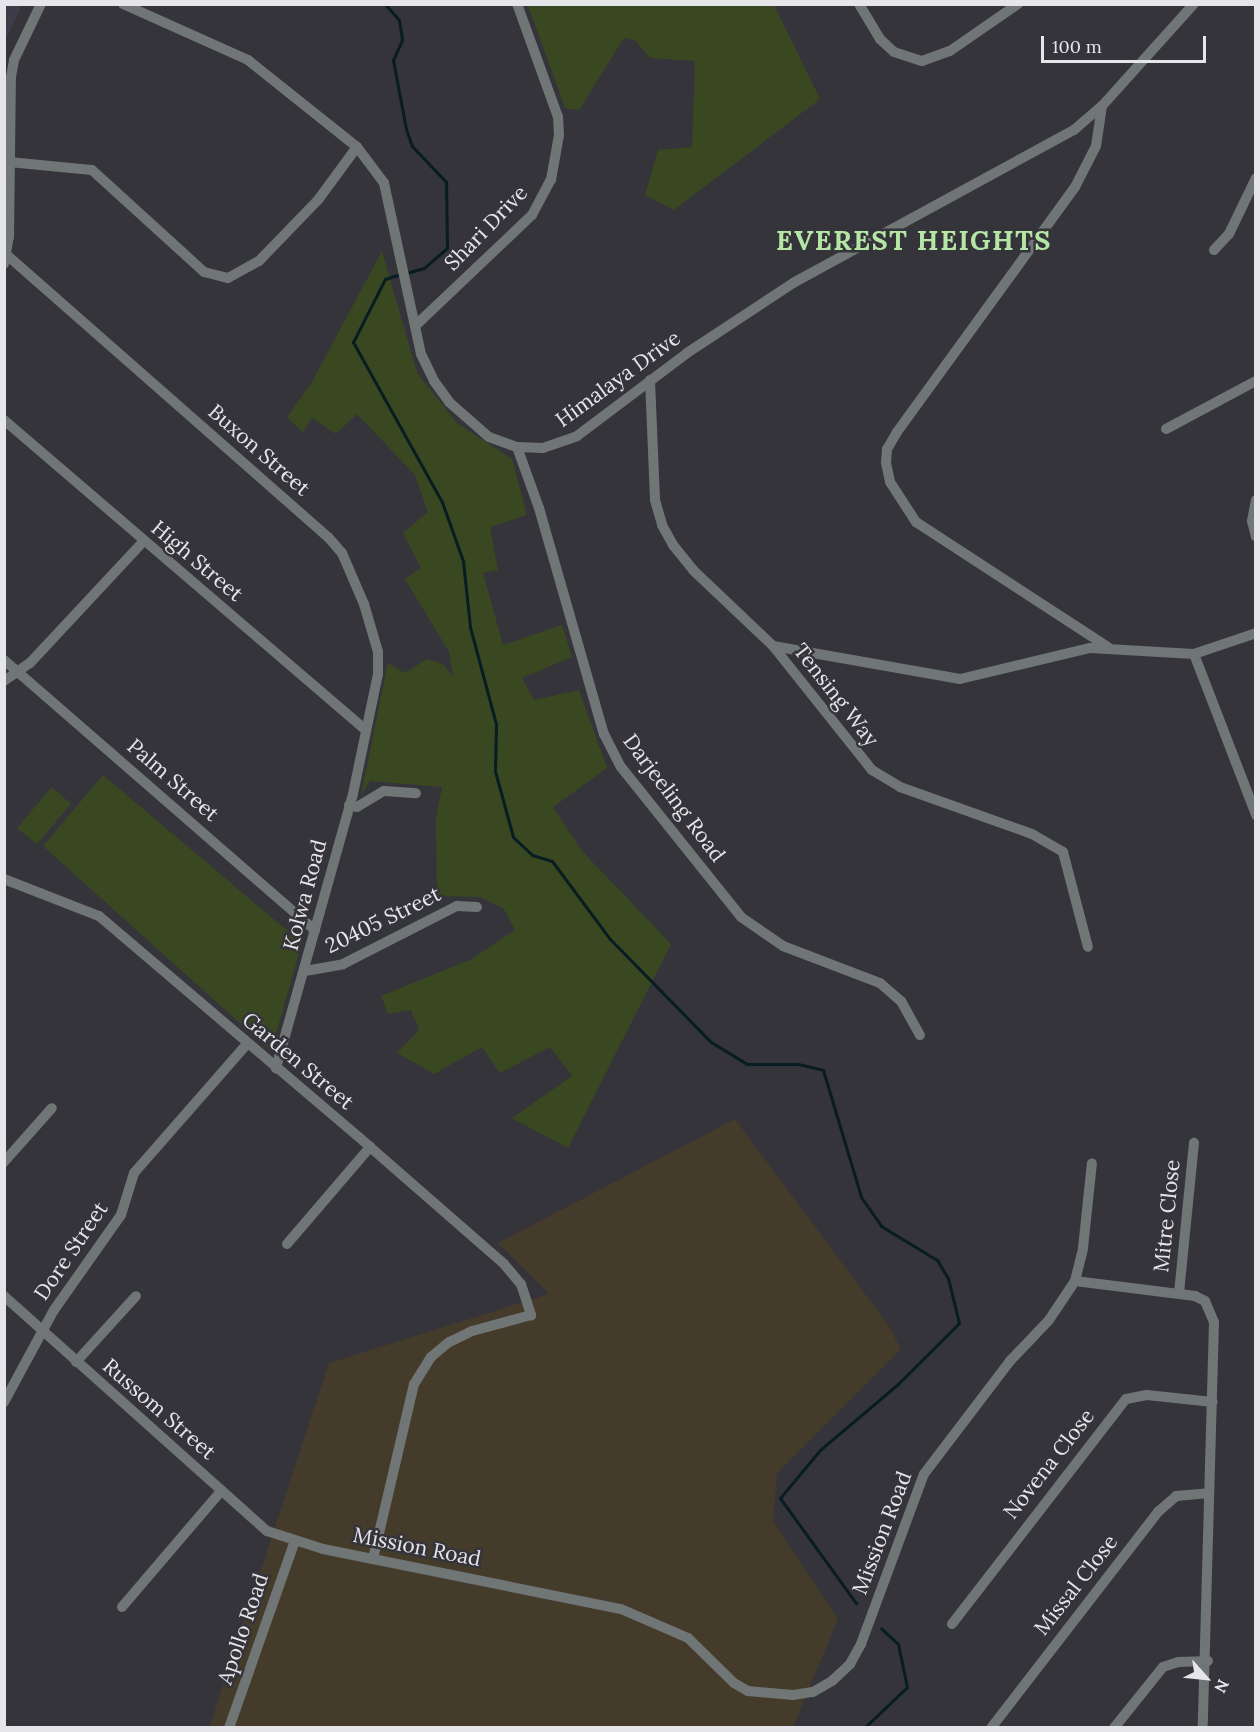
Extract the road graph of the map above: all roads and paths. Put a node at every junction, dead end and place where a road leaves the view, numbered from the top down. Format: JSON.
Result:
{"nodes":[{"id":1,"x":41,"y":4,"type":"edge"},
{"id":2,"x":123,"y":4,"type":"edge"},
{"id":3,"x":517,"y":4,"type":"edge"},
{"id":4,"x":859,"y":4,"type":"edge"},
{"id":5,"x":1018,"y":4,"type":"edge"},
{"id":6,"x":1194,"y":4,"type":"edge"},
{"id":7,"x":1102,"y":106,"type":"junction"},
{"id":8,"x":357,"y":147,"type":"junction"},
{"id":9,"x":9,"y":162,"type":"junction"},
{"id":10,"x":1256,"y":178,"type":"edge"},
{"id":11,"x":1214,"y":250,"type":"dead end"},
{"id":12,"x":6,"y":260,"type":"edge"},
{"id":13,"x":415,"y":326,"type":"junction"},
{"id":14,"x":650,"y":380,"type":"junction"},
{"id":15,"x":1256,"y":381,"type":"edge"},
{"id":16,"x":4,"y":420,"type":"edge"},
{"id":17,"x":1166,"y":429,"type":"dead end"},
{"id":18,"x":517,"y":447,"type":"junction"},
{"id":19,"x":1256,"y":500,"type":"edge"},
{"id":20,"x":1256,"y":537,"type":"edge"},
{"id":21,"x":143,"y":542,"type":"junction"},
{"id":22,"x":1256,"y":633,"type":"edge"},
{"id":23,"x":773,"y":646,"type":"junction"},
{"id":24,"x":1108,"y":647,"type":"junction"},
{"id":25,"x":1194,"y":654,"type":"junction"},
{"id":26,"x":4,"y":660,"type":"edge"},
{"id":27,"x":19,"y":672,"type":"junction"},
{"id":28,"x":4,"y":681,"type":"edge"},
{"id":29,"x":366,"y":730,"type":"junction"},
{"id":30,"x":416,"y":793,"type":"dead end"},
{"id":31,"x":349,"y":805,"type":"junction"},
{"id":32,"x":1256,"y":815,"type":"edge"},
{"id":33,"x":4,"y":879,"type":"edge"},
{"id":34,"x":477,"y":907,"type":"dead end"},
{"id":35,"x":315,"y":930,"type":"junction"},
{"id":36,"x":1088,"y":947,"type":"dead end"},
{"id":37,"x":305,"y":971,"type":"junction"},
{"id":38,"x":920,"y":1035,"type":"dead end"},
{"id":39,"x":246,"y":1045,"type":"junction"},
{"id":40,"x":276,"y":1068,"type":"junction"},
{"id":41,"x":52,"y":1108,"type":"dead end"},
{"id":42,"x":1194,"y":1143,"type":"dead end"},
{"id":43,"x":370,"y":1147,"type":"junction"},
{"id":44,"x":4,"y":1162,"type":"edge"},
{"id":45,"x":1092,"y":1163,"type":"dead end"},
{"id":46,"x":287,"y":1244,"type":"dead end"},
{"id":47,"x":1075,"y":1281,"type":"junction"},
{"id":48,"x":1179,"y":1293,"type":"junction"},
{"id":49,"x":4,"y":1296,"type":"edge"},
{"id":50,"x":136,"y":1296,"type":"dead end"},
{"id":51,"x":43,"y":1329,"type":"junction"},
{"id":52,"x":76,"y":1362,"type":"junction"},
{"id":53,"x":4,"y":1402,"type":"edge"},
{"id":54,"x":1213,"y":1402,"type":"junction"},
{"id":55,"x":221,"y":1491,"type":"junction"},
{"id":56,"x":1209,"y":1493,"type":"junction"},
{"id":57,"x":294,"y":1543,"type":"junction"},
{"id":58,"x":373,"y":1559,"type":"junction"},
{"id":59,"x":122,"y":1607,"type":"dead end"},
{"id":60,"x":952,"y":1624,"type":"dead end"},
{"id":61,"x":1208,"y":1661,"type":"junction"},
{"id":62,"x":229,"y":1728,"type":"edge"},
{"id":63,"x":991,"y":1728,"type":"edge"},
{"id":64,"x":1114,"y":1728,"type":"edge"},
{"id":65,"x":1203,"y":1728,"type":"edge"}],
"edges":[{"from":1,"to":9,"type":"street"},
{"from":2,"to":8,"type":"street","name":"Himalaya Drive"},
{"from":3,"to":13,"type":"street","name":"Shari Drive"},
{"from":4,"to":5,"type":"street"},
{"from":6,"to":7,"type":"street","name":"Himalaya Drive"},
{"from":7,"to":14,"type":"street","name":"Himalaya Drive"},
{"from":7,"to":24,"type":"street"},
{"from":8,"to":9,"type":"street"},
{"from":8,"to":13,"type":"street","name":"Himalaya Drive"},
{"from":9,"to":12,"type":"street"},
{"from":10,"to":11,"type":"street"},
{"from":12,"to":29,"type":"street","name":"Buxon Street"},
{"from":13,"to":18,"type":"street","name":"Himalaya Drive"},
{"from":14,"to":18,"type":"street","name":"Himalaya Drive"},
{"from":14,"to":23,"type":"street","name":"Tensing Way"},
{"from":15,"to":17,"type":"street"},
{"from":16,"to":21,"type":"street","name":"High Street"},
{"from":18,"to":38,"type":"street","name":"Darjeeling Road"},
{"from":19,"to":20,"type":"street"},
{"from":21,"to":27,"type":"street"},
{"from":21,"to":29,"type":"street","name":"High Street"},
{"from":22,"to":25,"type":"street"},
{"from":23,"to":24,"type":"street"},
{"from":23,"to":36,"type":"street","name":"Tensing Way"},
{"from":24,"to":25,"type":"street"},
{"from":25,"to":32,"type":"street"},
{"from":26,"to":27,"type":"street","name":"Palm Street"},
{"from":27,"to":28,"type":"street"},
{"from":27,"to":35,"type":"street","name":"Palm Street"},
{"from":29,"to":31,"type":"street","name":"Kolwa Road"},
{"from":30,"to":31,"type":"street"},
{"from":31,"to":35,"type":"street","name":"Kolwa Road"},
{"from":33,"to":39,"type":"street","name":"Garden Street"},
{"from":34,"to":37,"type":"street","name":"20405 Street"},
{"from":35,"to":37,"type":"street","name":"Kolwa Road"},
{"from":37,"to":40,"type":"street","name":"Kolwa Road"},
{"from":39,"to":40,"type":"street","name":"Garden Street"},
{"from":39,"to":51,"type":"street","name":"Dore Street"},
{"from":40,"to":43,"type":"street","name":"Garden Street"},
{"from":41,"to":44,"type":"street"},
{"from":42,"to":48,"type":"street","name":"Mitre Close"},
{"from":43,"to":46,"type":"street"},
{"from":43,"to":58,"type":"street","name":"Garden Street"},
{"from":45,"to":47,"type":"street"},
{"from":47,"to":48,"type":"street"},
{"from":47,"to":58,"type":"street","name":"Mission Road"},
{"from":48,"to":54,"type":"street"},
{"from":49,"to":51,"type":"street","name":"Russom Street"},
{"from":50,"to":52,"type":"street"},
{"from":51,"to":52,"type":"street","name":"Russom Street"},
{"from":51,"to":53,"type":"street","name":"Dore Street"},
{"from":52,"to":55,"type":"street","name":"Russom Street"},
{"from":54,"to":56,"type":"street"},
{"from":54,"to":60,"type":"street","name":"Novena Close"},
{"from":55,"to":57,"type":"street","name":"Russom Street"},
{"from":55,"to":59,"type":"street"},
{"from":56,"to":61,"type":"street"},
{"from":56,"to":63,"type":"street","name":"Missal Close"},
{"from":57,"to":58,"type":"street","name":"Mission Road"},
{"from":57,"to":62,"type":"street","name":"Apollo Road"},
{"from":61,"to":64,"type":"street"},
{"from":61,"to":65,"type":"street"}]}
